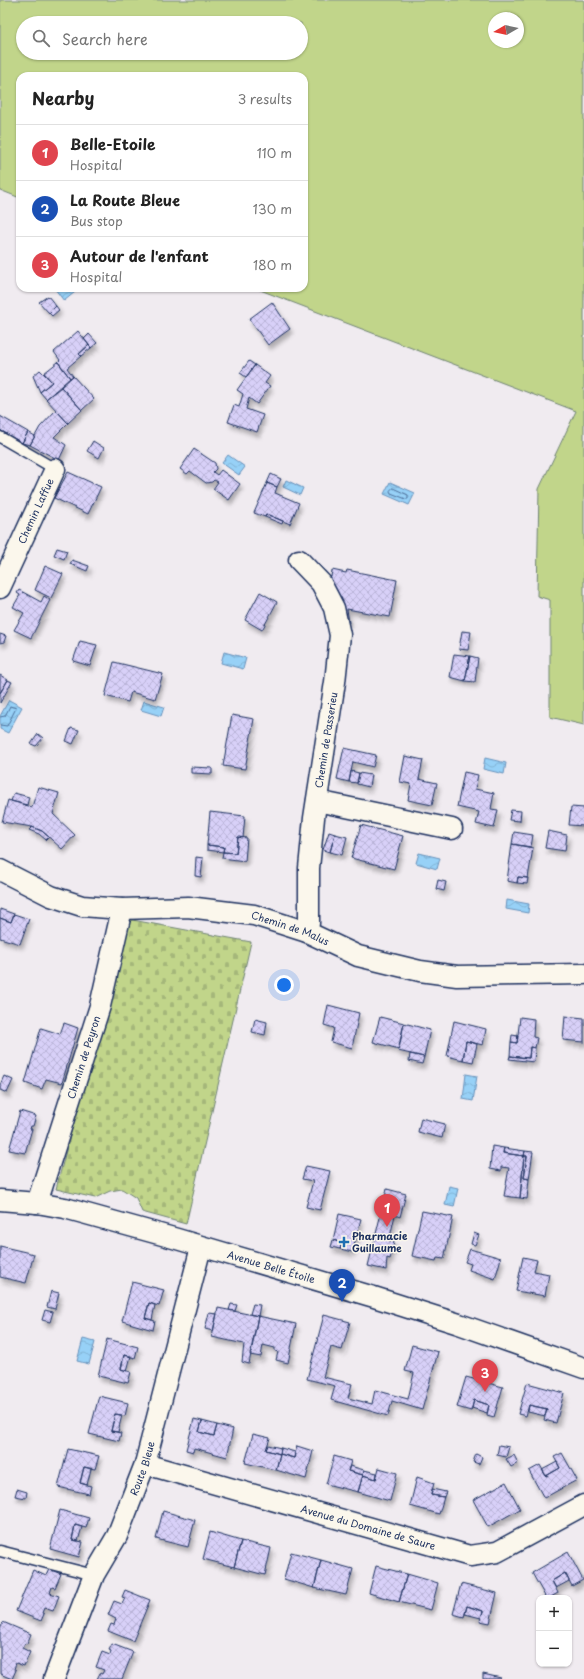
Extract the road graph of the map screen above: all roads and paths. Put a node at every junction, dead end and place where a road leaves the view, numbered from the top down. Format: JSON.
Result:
{"nodes":[{"id":1,"x":0,"y":437,"type":"edge"},
{"id":2,"x":55,"y":470,"type":"joint"},
{"id":3,"x":299,"y":560,"type":"dead end"},
{"id":4,"x":0,"y":588,"type":"edge"},
{"id":5,"x":317,"y":801,"type":"junction"},
{"id":6,"x":452,"y":829,"type":"dead end"},
{"id":7,"x":0,"y":870,"type":"edge"},
{"id":8,"x":122,"y":908,"type":"junction"},
{"id":9,"x":307,"y":932,"type":"junction"},
{"id":10,"x":584,"y":974,"type":"edge"},
{"id":11,"x":0,"y":1200,"type":"edge"},
{"id":12,"x":37,"y":1203,"type":"junction"},
{"id":13,"x":201,"y":1247,"type":"junction"},
{"id":14,"x":584,"y":1368,"type":"edge"},
{"id":15,"x":145,"y":1464,"type":"junction"},
{"id":16,"x":584,"y":1505,"type":"edge"},
{"id":17,"x":0,"y":1550,"type":"edge"},
{"id":18,"x":94,"y":1575,"type":"junction"},
{"id":19,"x":54,"y":1679,"type":"edge"}],
"edges":[{"from":1,"to":2,"type":"lane","name":"Chemin Laffue"},
{"from":2,"to":4,"type":"street","name":"Chemin Laffue"},
{"from":3,"to":5,"type":"street","name":"Chemin de Passerieu"},
{"from":5,"to":6,"type":"street"},
{"from":5,"to":9,"type":"street","name":"Chemin de Passerieu"},
{"from":7,"to":8,"type":"street","name":"Chemin de Malus"},
{"from":8,"to":9,"type":"street","name":"Chemin de Malus"},
{"from":8,"to":12,"type":"street","name":"Chemin de Peyron"},
{"from":9,"to":10,"type":"street","name":"Chemin de Malus"},
{"from":11,"to":12,"type":"street","name":"Avenue Belle Étoile"},
{"from":12,"to":13,"type":"street","name":"Avenue Belle Étoile"},
{"from":13,"to":14,"type":"street","name":"Avenue Belle Étoile"},
{"from":13,"to":15,"type":"street","name":"Route Bleue"},
{"from":15,"to":16,"type":"street","name":"Avenue du Domaine de Saure"},
{"from":15,"to":18,"type":"street","name":"Route Bleue"},
{"from":17,"to":18,"type":"lane"},
{"from":18,"to":19,"type":"street","name":"Route Bleue"}]}
